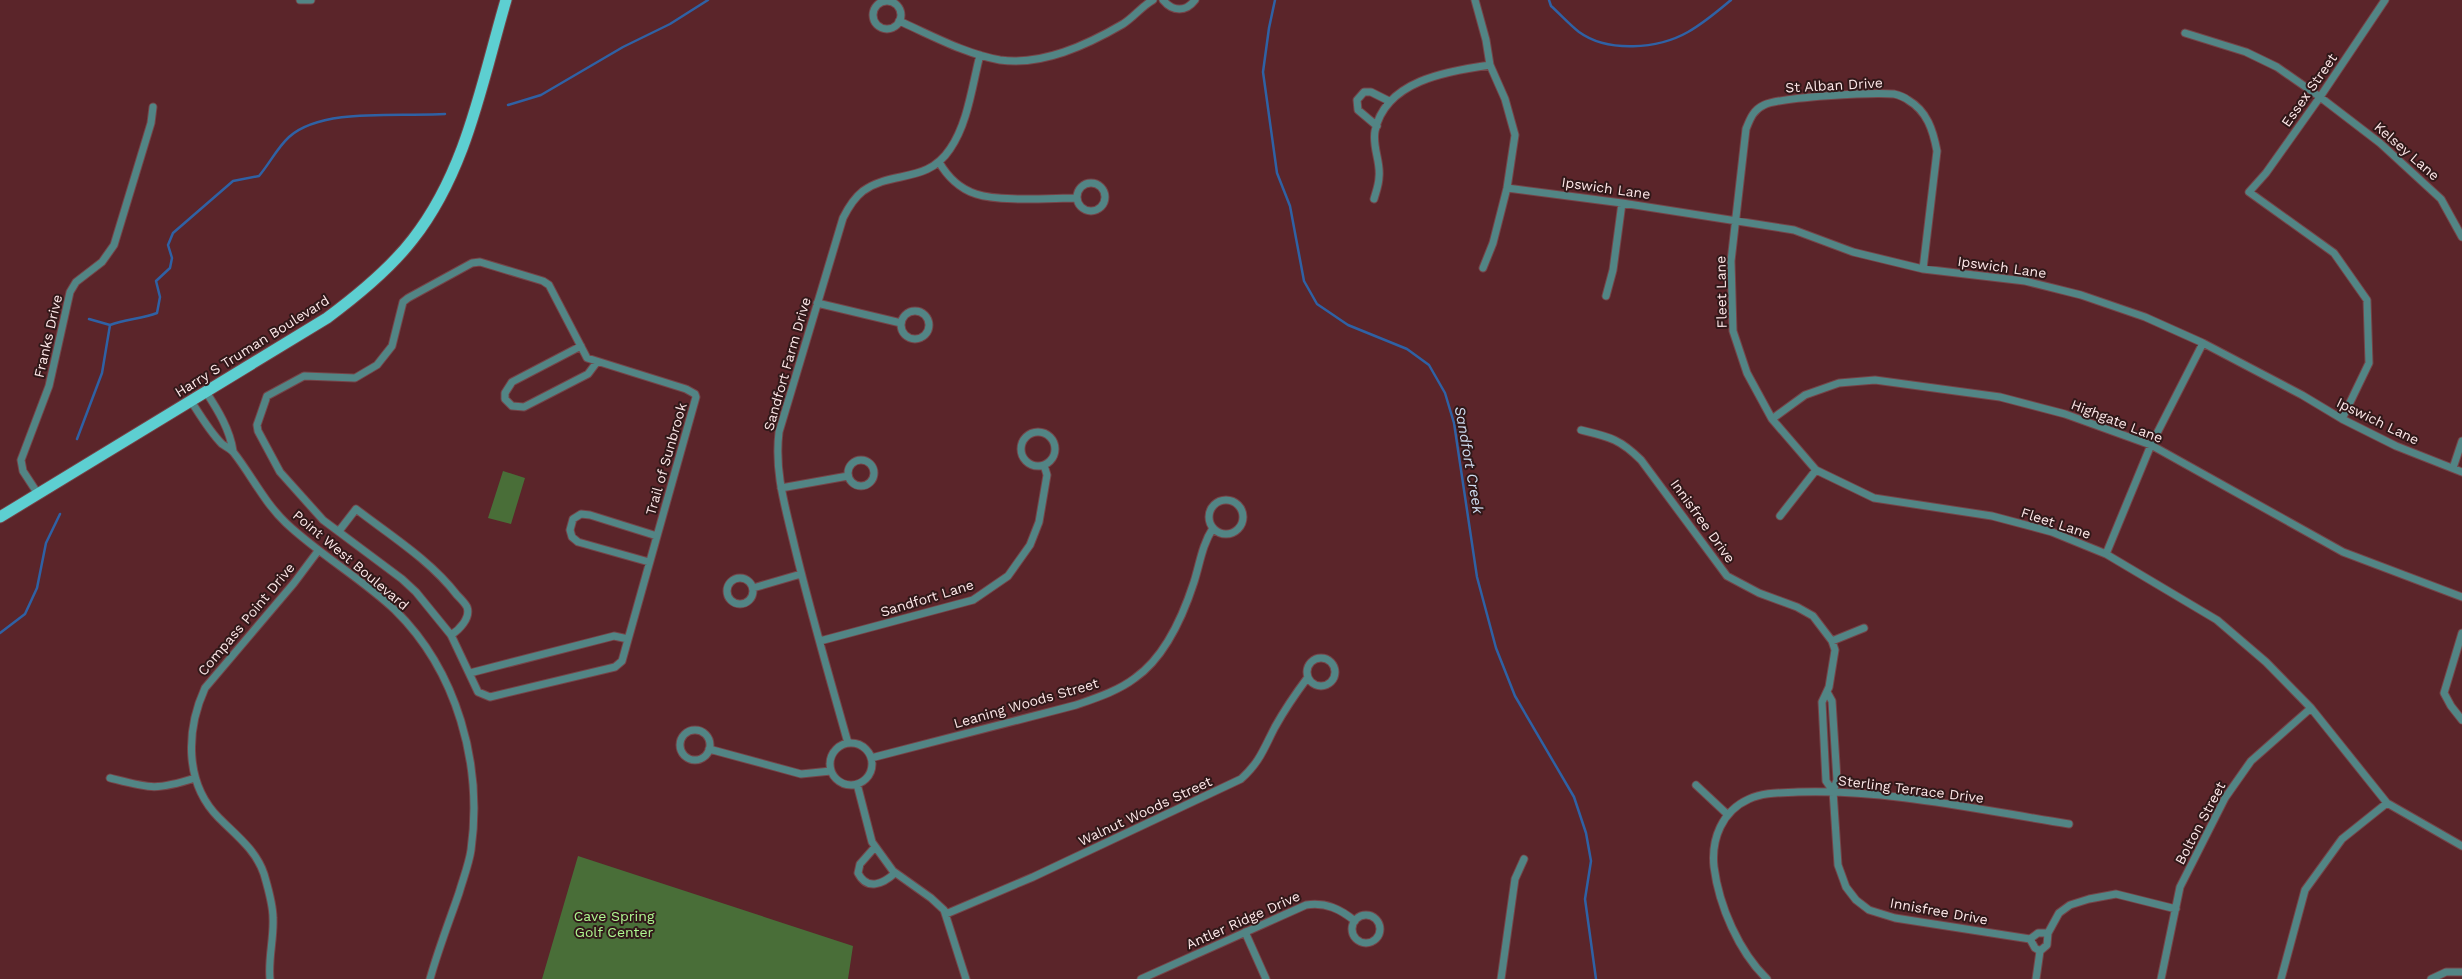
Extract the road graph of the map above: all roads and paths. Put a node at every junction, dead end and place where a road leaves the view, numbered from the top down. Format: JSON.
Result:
{"nodes":[{"id":1,"x":300,"y":0,"type":"edge"},
{"id":2,"x":311,"y":0,"type":"edge"},
{"id":3,"x":506,"y":0,"type":"edge"},
{"id":4,"x":1153,"y":0,"type":"edge"},
{"id":5,"x":1163,"y":0,"type":"edge"},
{"id":6,"x":1195,"y":0,"type":"edge"},
{"id":7,"x":1475,"y":0,"type":"edge"},
{"id":8,"x":2385,"y":0,"type":"edge"},
{"id":9,"x":899,"y":21,"type":"junction"},
{"id":10,"x":2185,"y":33,"type":"dead end"},
{"id":11,"x":980,"y":55,"type":"junction"},
{"id":12,"x":1490,"y":65,"type":"junction"},
{"id":13,"x":2320,"y":97,"type":"junction"},
{"id":14,"x":1389,"y":101,"type":"junction"},
{"id":15,"x":153,"y":107,"type":"dead end"},
{"id":16,"x":1377,"y":126,"type":"junction"},
{"id":17,"x":939,"y":162,"type":"junction"},
{"id":18,"x":1507,"y":188,"type":"junction"},
{"id":19,"x":1077,"y":198,"type":"junction"},
{"id":20,"x":1374,"y":199,"type":"dead end"},
{"id":21,"x":1622,"y":203,"type":"junction"},
{"id":22,"x":1736,"y":220,"type":"junction"},
{"id":23,"x":2462,"y":237,"type":"edge"},
{"id":24,"x":1483,"y":268,"type":"dead end"},
{"id":25,"x":1923,"y":269,"type":"junction"},
{"id":26,"x":1606,"y":296,"type":"dead end"},
{"id":27,"x":817,"y":303,"type":"junction"},
{"id":28,"x":900,"y":323,"type":"junction"},
{"id":29,"x":2203,"y":343,"type":"junction"},
{"id":30,"x":581,"y":346,"type":"junction"},
{"id":31,"x":597,"y":362,"type":"junction"},
{"id":32,"x":206,"y":392,"type":"junction"},
{"id":33,"x":191,"y":401,"type":"junction"},
{"id":34,"x":1772,"y":419,"type":"junction"},
{"id":35,"x":2342,"y":419,"type":"junction"},
{"id":36,"x":1581,"y":430,"type":"dead end"},
{"id":37,"x":2462,"y":441,"type":"edge"},
{"id":38,"x":2151,"y":445,"type":"junction"},
{"id":39,"x":233,"y":451,"type":"junction"},
{"id":40,"x":1044,"y":465,"type":"junction"},
{"id":41,"x":2452,"y":468,"type":"junction"},
{"id":42,"x":1816,"y":470,"type":"junction"},
{"id":43,"x":2462,"y":472,"type":"edge"},
{"id":44,"x":848,"y":476,"type":"dead end"},
{"id":45,"x":781,"y":488,"type":"junction"},
{"id":46,"x":38,"y":494,"type":"junction"},
{"id":47,"x":1780,"y":516,"type":"dead end"},
{"id":48,"x":0,"y":517,"type":"edge"},
{"id":49,"x":1213,"y":528,"type":"junction"},
{"id":50,"x":339,"y":531,"type":"junction"},
{"id":51,"x":657,"y":536,"type":"junction"},
{"id":52,"x":318,"y":551,"type":"junction"},
{"id":53,"x":2106,"y":554,"type":"junction"},
{"id":54,"x":649,"y":562,"type":"junction"},
{"id":55,"x":801,"y":574,"type":"junction"},
{"id":56,"x":754,"y":588,"type":"dead end"},
{"id":57,"x":2462,"y":597,"type":"edge"},
{"id":58,"x":1864,"y":628,"type":"dead end"},
{"id":59,"x":2462,"y":633,"type":"edge"},
{"id":60,"x":451,"y":635,"type":"junction"},
{"id":61,"x":628,"y":639,"type":"junction"},
{"id":62,"x":1832,"y":640,"type":"junction"},
{"id":63,"x":820,"y":641,"type":"junction"},
{"id":64,"x":470,"y":673,"type":"junction"},
{"id":65,"x":1308,"y":677,"type":"junction"},
{"id":66,"x":1827,"y":692,"type":"junction"},
{"id":67,"x":2311,"y":708,"type":"junction"},
{"id":68,"x":2462,"y":720,"type":"edge"},
{"id":69,"x":848,"y":744,"type":"junction"},
{"id":70,"x":709,"y":749,"type":"junction"},
{"id":71,"x":871,"y":758,"type":"junction"},
{"id":72,"x":831,"y":770,"type":"junction"},
{"id":73,"x":110,"y":778,"type":"dead end"},
{"id":74,"x":195,"y":778,"type":"junction"},
{"id":75,"x":857,"y":784,"type":"junction"},
{"id":76,"x":1696,"y":785,"type":"dead end"},
{"id":77,"x":1833,"y":791,"type":"junction"},
{"id":78,"x":2387,"y":803,"type":"junction"},
{"id":79,"x":1727,"y":814,"type":"junction"},
{"id":80,"x":2069,"y":824,"type":"dead end"},
{"id":81,"x":2462,"y":846,"type":"edge"},
{"id":82,"x":875,"y":847,"type":"junction"},
{"id":83,"x":1524,"y":860,"type":"dead end"},
{"id":84,"x":895,"y":873,"type":"junction"},
{"id":85,"x":2176,"y":909,"type":"junction"},
{"id":86,"x":946,"y":914,"type":"junction"},
{"id":87,"x":1355,"y":921,"type":"junction"},
{"id":88,"x":1245,"y":932,"type":"junction"},
{"id":89,"x":2048,"y":933,"type":"junction"},
{"id":90,"x":2030,"y":939,"type":"junction"},
{"id":91,"x":2040,"y":951,"type":"junction"},
{"id":92,"x":2462,"y":972,"type":"edge"},
{"id":93,"x":270,"y":979,"type":"edge"},
{"id":94,"x":430,"y":979,"type":"edge"},
{"id":95,"x":966,"y":979,"type":"edge"},
{"id":96,"x":1141,"y":979,"type":"edge"},
{"id":97,"x":1266,"y":979,"type":"edge"},
{"id":98,"x":1501,"y":979,"type":"edge"},
{"id":99,"x":1766,"y":979,"type":"edge"},
{"id":100,"x":2036,"y":979,"type":"edge"},
{"id":101,"x":2161,"y":979,"type":"edge"},
{"id":102,"x":2281,"y":979,"type":"edge"},
{"id":103,"x":2431,"y":979,"type":"edge"}],
"edges":[{"from":1,"to":2,"type":"street"},
{"from":3,"to":32,"type":"main road","name":"Harry S Truman Boulevard"},
{"from":4,"to":11,"type":"street"},
{"from":5,"to":6,"type":"street"},
{"from":7,"to":12,"type":"street"},
{"from":8,"to":13,"type":"street","name":"Essex Street"},
{"from":9,"to":9,"type":"street"},
{"from":9,"to":11,"type":"street"},
{"from":10,"to":13,"type":"street","name":"Kelsey Lane"},
{"from":11,"to":17,"type":"street","name":"Sandfort Farm Drive"},
{"from":12,"to":14,"type":"street"},
{"from":12,"to":18,"type":"street"},
{"from":13,"to":23,"type":"street","name":"Kelsey Lane"},
{"from":13,"to":35,"type":"street","name":"Essex Street"},
{"from":14,"to":16,"type":"street"},
{"from":14,"to":16,"type":"street"},
{"from":15,"to":46,"type":"street","name":"Franks Drive"},
{"from":16,"to":20,"type":"street"},
{"from":17,"to":19,"type":"street"},
{"from":17,"to":27,"type":"street","name":"Sandfort Farm Drive"},
{"from":18,"to":21,"type":"street","name":"Ipswich Lane"},
{"from":18,"to":24,"type":"street"},
{"from":19,"to":19,"type":"street"},
{"from":21,"to":22,"type":"street","name":"Ipswich Lane"},
{"from":21,"to":26,"type":"street"},
{"from":22,"to":25,"type":"street","name":"Ipswich Lane"},
{"from":22,"to":25,"type":"street","name":"St Alban Drive"},
{"from":22,"to":34,"type":"street","name":"Fleet Lane"},
{"from":25,"to":29,"type":"street","name":"Ipswich Lane"},
{"from":27,"to":28,"type":"street"},
{"from":27,"to":45,"type":"street","name":"Sandfort Farm Drive"},
{"from":28,"to":28,"type":"street"},
{"from":29,"to":35,"type":"street","name":"Ipswich Lane"},
{"from":29,"to":38,"type":"street"},
{"from":30,"to":31,"type":"street","name":"Trail of Sunbrook"},
{"from":30,"to":31,"type":"street"},
{"from":30,"to":50,"type":"street","name":"Trail of Sunbrook"},
{"from":31,"to":51,"type":"street","name":"Trail of Sunbrook"},
{"from":32,"to":33,"type":"main road","name":"Harry S Truman Boulevard"},
{"from":32,"to":39,"type":"street","name":"Point West Boulevard"},
{"from":33,"to":39,"type":"street","name":"Point West Boulevard"},
{"from":33,"to":46,"type":"main road","name":"Harry S Truman Boulevard"},
{"from":34,"to":38,"type":"street","name":"Highgate Lane"},
{"from":34,"to":42,"type":"street","name":"Fleet Lane"},
{"from":35,"to":41,"type":"street","name":"Ipswich Lane"},
{"from":36,"to":62,"type":"street","name":"Innisfree Drive"},
{"from":37,"to":41,"type":"street"},
{"from":38,"to":53,"type":"street"},
{"from":38,"to":57,"type":"street","name":"Highgate Lane"},
{"from":39,"to":52,"type":"street","name":"Point West Boulevard"},
{"from":40,"to":40,"type":"street","name":"Sandfort Lane"},
{"from":40,"to":63,"type":"street","name":"Sandfort Lane"},
{"from":41,"to":43,"type":"street","name":"Ipswich Lane"},
{"from":42,"to":47,"type":"street"},
{"from":42,"to":53,"type":"street","name":"Fleet Lane"},
{"from":44,"to":45,"type":"street"},
{"from":45,"to":55,"type":"street","name":"Sandfort Farm Drive"},
{"from":46,"to":48,"type":"main road","name":"Harry S Truman Boulevard"},
{"from":49,"to":49,"type":"street","name":"Leaning Woods Street"},
{"from":49,"to":71,"type":"street","name":"Leaning Woods Street"},
{"from":50,"to":60,"type":"street","name":"Trail of Sunbrook"},
{"from":50,"to":60,"type":"street"},
{"from":51,"to":54,"type":"street","name":"Trail of Sunbrook"},
{"from":51,"to":54,"type":"street"},
{"from":52,"to":74,"type":"street","name":"Compass Point Drive"},
{"from":52,"to":94,"type":"street","name":"Point West Boulevard"},
{"from":53,"to":67,"type":"street","name":"Fleet Lane"},
{"from":54,"to":61,"type":"street","name":"Trail of Sunbrook"},
{"from":55,"to":56,"type":"street"},
{"from":55,"to":63,"type":"street","name":"Sandfort Farm Drive"},
{"from":58,"to":62,"type":"street"},
{"from":59,"to":68,"type":"street"},
{"from":60,"to":64,"type":"street","name":"Trail of Sunbrook"},
{"from":61,"to":64,"type":"street"},
{"from":61,"to":64,"type":"street","name":"Trail of Sunbrook"},
{"from":62,"to":66,"type":"street","name":"Innisfree Drive"},
{"from":63,"to":69,"type":"street","name":"Sandfort Farm Drive"},
{"from":65,"to":65,"type":"street","name":"Walnut Woods Street"},
{"from":65,"to":86,"type":"street","name":"Walnut Woods Street"},
{"from":66,"to":77,"type":"street","name":"Innisfree Drive"},
{"from":66,"to":77,"type":"street","name":"Innisfree Drive"},
{"from":67,"to":78,"type":"street","name":"Fleet Lane"},
{"from":67,"to":85,"type":"street","name":"Bolton Street"},
{"from":69,"to":71,"type":"street"},
{"from":69,"to":72,"type":"street"},
{"from":70,"to":70,"type":"street"},
{"from":70,"to":72,"type":"street"},
{"from":71,"to":75,"type":"street"},
{"from":72,"to":75,"type":"street"},
{"from":73,"to":74,"type":"street"},
{"from":74,"to":93,"type":"street","name":"Compass Point Drive"},
{"from":75,"to":82,"type":"street"},
{"from":76,"to":79,"type":"street"},
{"from":77,"to":79,"type":"street","name":"Sterling Terrace Drive"},
{"from":77,"to":80,"type":"street","name":"Sterling Terrace Drive"},
{"from":77,"to":90,"type":"street","name":"Innisfree Drive"},
{"from":78,"to":81,"type":"street","name":"Fleet Lane"},
{"from":78,"to":102,"type":"street"},
{"from":79,"to":99,"type":"street"},
{"from":82,"to":84,"type":"street"},
{"from":82,"to":84,"type":"street"},
{"from":83,"to":98,"type":"street"},
{"from":84,"to":86,"type":"street"},
{"from":85,"to":89,"type":"street"},
{"from":85,"to":101,"type":"street","name":"Bolton Street"},
{"from":86,"to":95,"type":"street"},
{"from":87,"to":87,"type":"street"},
{"from":87,"to":88,"type":"street","name":"Antler Ridge Drive"},
{"from":88,"to":96,"type":"street","name":"Antler Ridge Drive"},
{"from":88,"to":97,"type":"street"},
{"from":89,"to":90,"type":"street"},
{"from":89,"to":91,"type":"street"},
{"from":90,"to":91,"type":"street"},
{"from":91,"to":100,"type":"street"},
{"from":92,"to":103,"type":"street"}]}
